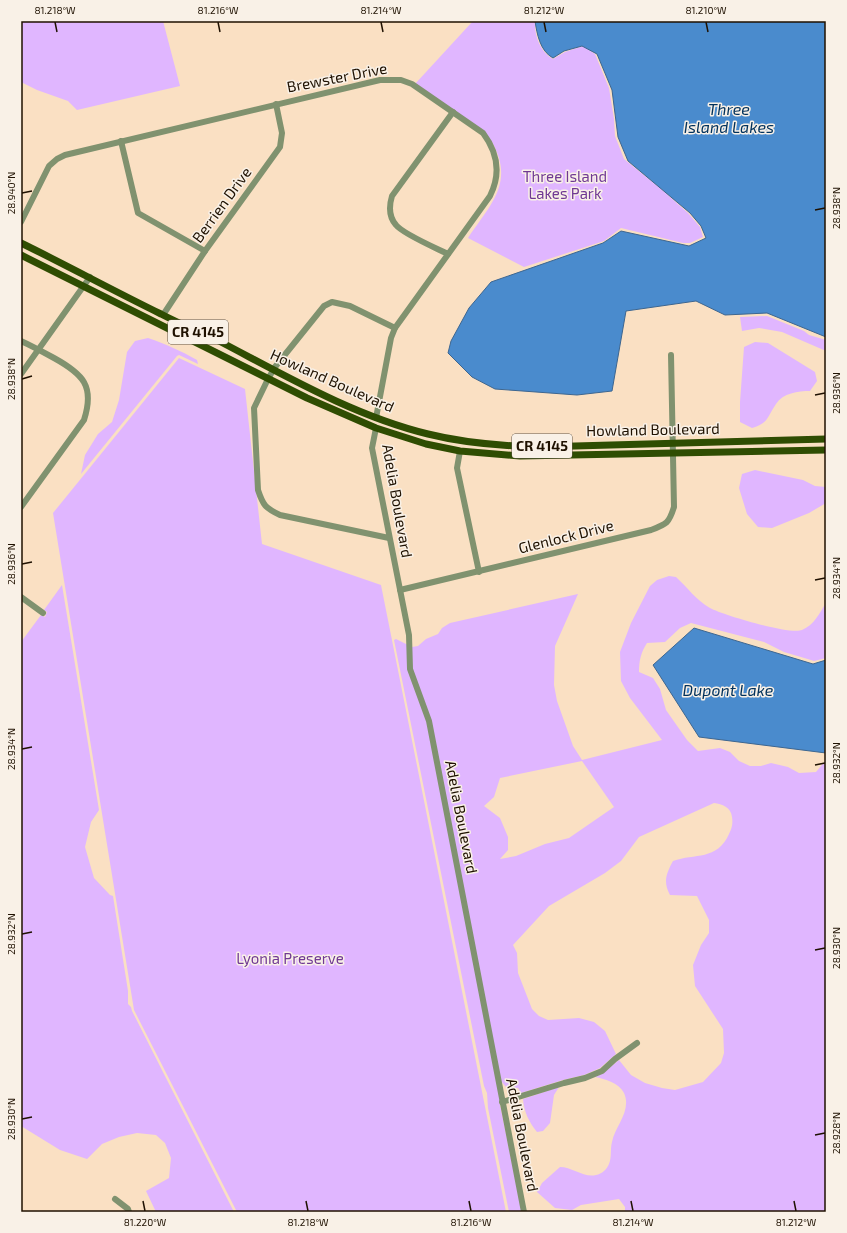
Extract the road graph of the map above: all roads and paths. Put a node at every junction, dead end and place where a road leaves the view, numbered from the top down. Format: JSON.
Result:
{"nodes":[{"id":1,"x":276,"y":104,"type":"junction"},
{"id":2,"x":453,"y":112,"type":"junction"},
{"id":3,"x":121,"y":141,"type":"junction"},
{"id":4,"x":21,"y":222,"type":"edge"},
{"id":5,"x":21,"y":243,"type":"edge"},
{"id":6,"x":205,"y":250,"type":"junction"},
{"id":7,"x":448,"y":254,"type":"junction"},
{"id":8,"x":21,"y":255,"type":"edge"},
{"id":9,"x":90,"y":277,"type":"junction"},
{"id":10,"x":84,"y":286,"type":"junction"},
{"id":11,"x":163,"y":315,"type":"junction"},
{"id":12,"x":395,"y":328,"type":"junction"},
{"id":13,"x":21,"y":341,"type":"edge"},
{"id":14,"x":38,"y":349,"type":"junction"},
{"id":15,"x":671,"y":355,"type":"dead end"},
{"id":16,"x":273,"y":370,"type":"junction"},
{"id":17,"x":21,"y":374,"type":"edge"},
{"id":18,"x":268,"y":379,"type":"junction"},
{"id":19,"x":376,"y":418,"type":"junction"},
{"id":20,"x":392,"y":423,"type":"junction"},
{"id":21,"x":376,"y":428,"type":"junction"},
{"id":22,"x":826,"y":439,"type":"edge"},
{"id":23,"x":674,"y":443,"type":"junction"},
{"id":24,"x":826,"y":450,"type":"edge"},
{"id":25,"x":460,"y":451,"type":"junction"},
{"id":26,"x":674,"y":453,"type":"junction"},
{"id":27,"x":21,"y":507,"type":"edge"},
{"id":28,"x":390,"y":538,"type":"junction"},
{"id":29,"x":479,"y":572,"type":"junction"},
{"id":30,"x":400,"y":590,"type":"junction"},
{"id":31,"x":21,"y":597,"type":"edge"},
{"id":32,"x":43,"y":613,"type":"dead end"},
{"id":33,"x":637,"y":1043,"type":"dead end"},
{"id":34,"x":502,"y":1102,"type":"junction"},
{"id":35,"x":115,"y":1199,"type":"dead end"},
{"id":36,"x":129,"y":1212,"type":"edge"},
{"id":37,"x":524,"y":1212,"type":"edge"}],
"edges":[{"from":1,"to":2,"type":"street","name":"Brewster Drive"},
{"from":1,"to":3,"type":"street","name":"Brewster Drive"},
{"from":1,"to":6,"type":"street","name":"Berrien Drive"},
{"from":2,"to":7,"type":"street","name":"Brewster Drive"},
{"from":2,"to":7,"type":"street"},
{"from":3,"to":4,"type":"street","name":"Brewster Drive"},
{"from":3,"to":6,"type":"street"},
{"from":5,"to":9,"type":"main road","name":"Howland Boulevard","number":"CR 4145"},
{"from":6,"to":11,"type":"street","name":"Berrien Drive"},
{"from":7,"to":12,"type":"street","name":"Brewster Drive"},
{"from":8,"to":10,"type":"main road","name":"Howland Boulevard","number":"CR 4145"},
{"from":9,"to":10,"type":"street"},
{"from":9,"to":11,"type":"main road","name":"Howland Boulevard","number":"CR 4145"},
{"from":10,"to":14,"type":"street"},
{"from":10,"to":18,"type":"main road","name":"Howland Boulevard","number":"CR 4145"},
{"from":11,"to":16,"type":"main road","name":"Howland Boulevard","number":"CR 4145"},
{"from":12,"to":16,"type":"street"},
{"from":12,"to":19,"type":"street","name":"Brewster Drive"},
{"from":13,"to":14,"type":"street"},
{"from":14,"to":17,"type":"street"},
{"from":14,"to":27,"type":"street"},
{"from":15,"to":23,"type":"street","name":"Glenlock Drive"},
{"from":16,"to":18,"type":"street"},
{"from":16,"to":19,"type":"main road","name":"Howland Boulevard","number":"CR 4145"},
{"from":18,"to":21,"type":"main road","name":"Howland Boulevard","number":"CR 4145"},
{"from":18,"to":28,"type":"street"},
{"from":19,"to":20,"type":"main road","name":"Howland Boulevard","number":"CR 4145"},
{"from":20,"to":21,"type":"main road"},
{"from":20,"to":23,"type":"main road","name":"Howland Boulevard","number":"CR 4145"},
{"from":21,"to":25,"type":"main road","name":"Howland Boulevard","number":"CR 4145"},
{"from":21,"to":28,"type":"street","name":"Adelia Boulevard"},
{"from":22,"to":23,"type":"main road","name":"Howland Boulevard","number":"CR 4145"},
{"from":23,"to":26,"type":"street","name":"Glenlock Drive"},
{"from":24,"to":26,"type":"main road","name":"Howland Boulevard","number":"CR 4145"},
{"from":25,"to":26,"type":"main road","name":"Howland Boulevard","number":"CR 4145"},
{"from":25,"to":29,"type":"street"},
{"from":26,"to":29,"type":"street","name":"Glenlock Drive"},
{"from":28,"to":30,"type":"street","name":"Adelia Boulevard"},
{"from":29,"to":30,"type":"street","name":"Glenlock Drive"},
{"from":30,"to":34,"type":"street","name":"Adelia Boulevard"},
{"from":31,"to":32,"type":"street"},
{"from":33,"to":34,"type":"street"},
{"from":34,"to":37,"type":"street","name":"Adelia Boulevard"},
{"from":35,"to":36,"type":"street"}]}
